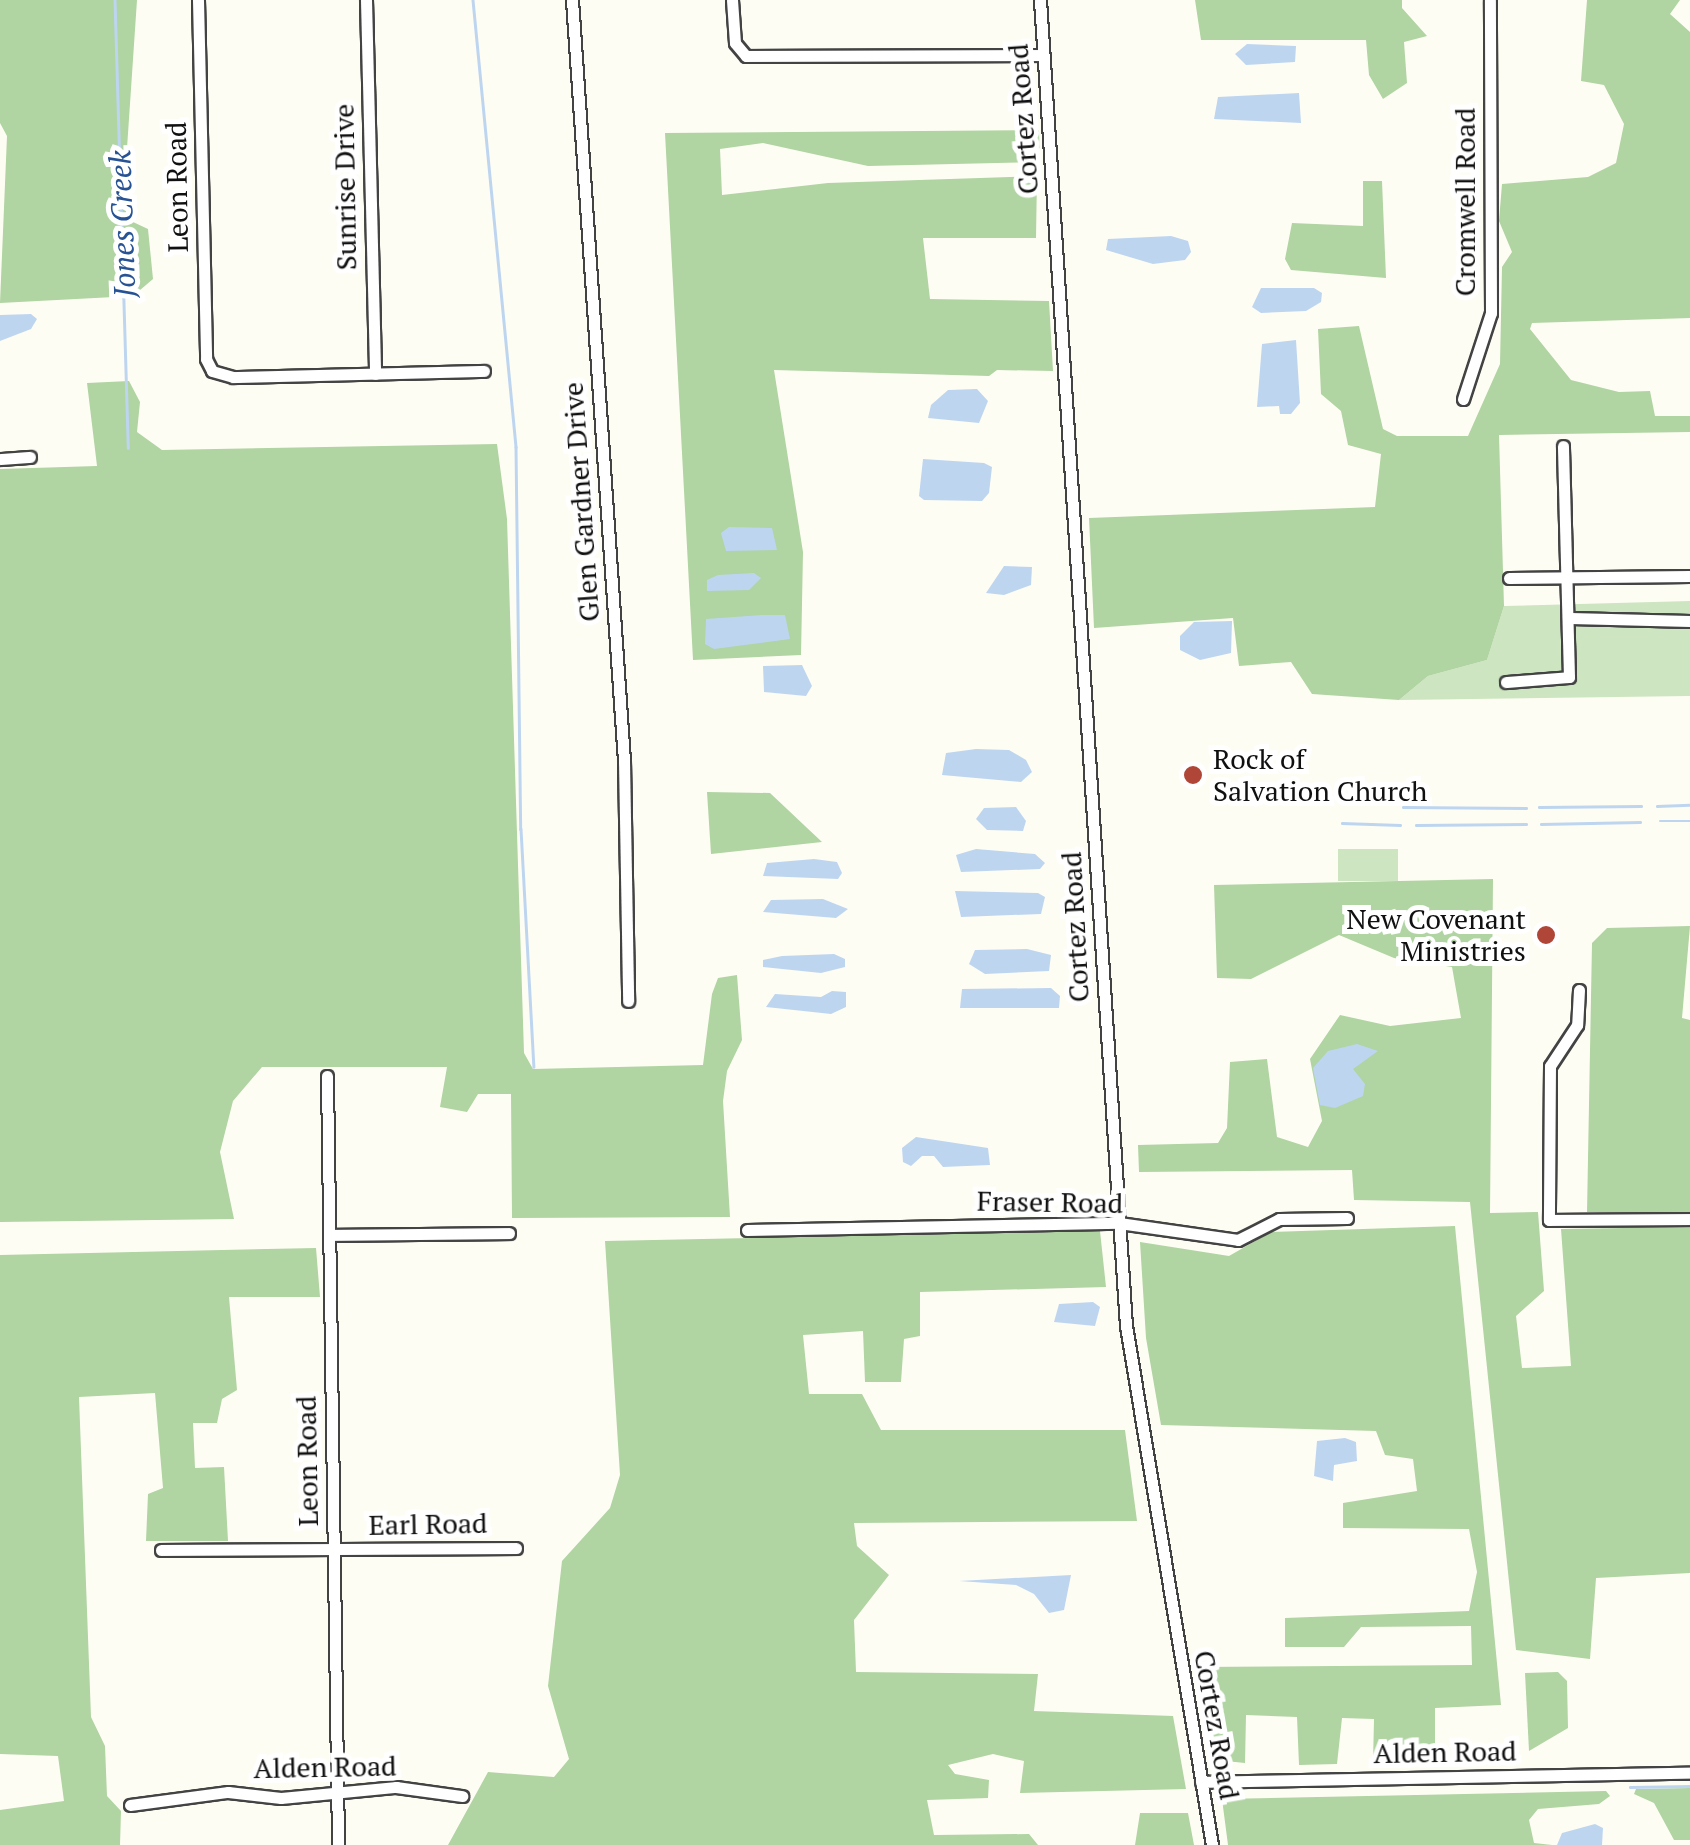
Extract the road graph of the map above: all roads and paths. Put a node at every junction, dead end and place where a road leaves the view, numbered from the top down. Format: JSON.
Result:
{"nodes":[{"id":1,"x":198,"y":0,"type":"edge"},
{"id":2,"x":366,"y":0,"type":"edge"},
{"id":3,"x":572,"y":0,"type":"edge"},
{"id":4,"x":732,"y":0,"type":"edge"},
{"id":5,"x":1040,"y":0,"type":"edge"},
{"id":6,"x":1490,"y":0,"type":"edge"},
{"id":7,"x":1044,"y":54,"type":"junction"},
{"id":8,"x":484,"y":371,"type":"dead end"},
{"id":9,"x":375,"y":374,"type":"junction"},
{"id":10,"x":1463,"y":398,"type":"dead end"},
{"id":11,"x":1563,"y":446,"type":"dead end"},
{"id":12,"x":30,"y":456,"type":"dead end"},
{"id":13,"x":0,"y":459,"type":"edge"},
{"id":14,"x":1690,"y":576,"type":"edge"},
{"id":15,"x":1509,"y":578,"type":"dead end"},
{"id":16,"x":1565,"y":578,"type":"junction"},
{"id":17,"x":1570,"y":618,"type":"junction"},
{"id":18,"x":1690,"y":621,"type":"edge"},
{"id":19,"x":1506,"y":682,"type":"dead end"},
{"id":20,"x":1579,"y":990,"type":"dead end"},
{"id":21,"x":628,"y":1001,"type":"dead end"},
{"id":22,"x":328,"y":1076,"type":"dead end"},
{"id":23,"x":1346,"y":1218,"type":"dead end"},
{"id":24,"x":1690,"y":1219,"type":"edge"},
{"id":25,"x":1119,"y":1224,"type":"junction"},
{"id":26,"x":746,"y":1230,"type":"dead end"},
{"id":27,"x":509,"y":1234,"type":"dead end"},
{"id":28,"x":329,"y":1235,"type":"junction"},
{"id":29,"x":516,"y":1548,"type":"dead end"},
{"id":30,"x":161,"y":1550,"type":"dead end"},
{"id":31,"x":333,"y":1550,"type":"junction"},
{"id":32,"x":1690,"y":1774,"type":"edge"},
{"id":33,"x":1201,"y":1782,"type":"junction"},
{"id":34,"x":337,"y":1793,"type":"junction"},
{"id":35,"x":462,"y":1796,"type":"dead end"},
{"id":36,"x":130,"y":1805,"type":"dead end"},
{"id":37,"x":338,"y":1845,"type":"edge"},
{"id":38,"x":1212,"y":1845,"type":"edge"}],
"edges":[{"from":1,"to":9,"type":"street","name":"Leon Road"},
{"from":2,"to":9,"type":"street","name":"Sunrise Drive"},
{"from":3,"to":21,"type":"street","name":"Glen Gardner Drive"},
{"from":4,"to":7,"type":"street"},
{"from":5,"to":7,"type":"street","name":"Cortez Road"},
{"from":6,"to":10,"type":"street","name":"Cromwell Road"},
{"from":7,"to":25,"type":"street","name":"Cortez Road"},
{"from":8,"to":9,"type":"street"},
{"from":11,"to":16,"type":"street"},
{"from":12,"to":13,"type":"street"},
{"from":14,"to":16,"type":"street"},
{"from":15,"to":16,"type":"street"},
{"from":16,"to":17,"type":"street"},
{"from":17,"to":18,"type":"street"},
{"from":17,"to":19,"type":"street"},
{"from":20,"to":24,"type":"street"},
{"from":22,"to":28,"type":"street","name":"Leon Road"},
{"from":23,"to":25,"type":"street","name":"Fraser Road"},
{"from":25,"to":26,"type":"street","name":"Fraser Road"},
{"from":25,"to":33,"type":"street","name":"Cortez Road"},
{"from":27,"to":28,"type":"street"},
{"from":28,"to":31,"type":"street","name":"Leon Road"},
{"from":29,"to":31,"type":"street","name":"Earl Road"},
{"from":30,"to":31,"type":"street","name":"Earl Road"},
{"from":31,"to":34,"type":"street","name":"Leon Road"},
{"from":32,"to":33,"type":"street","name":"Alden Road"},
{"from":33,"to":38,"type":"street","name":"Cortez Road"},
{"from":34,"to":35,"type":"street","name":"Alden Road"},
{"from":34,"to":36,"type":"street","name":"Alden Road"},
{"from":34,"to":37,"type":"street","name":"Leon Road"}]}
